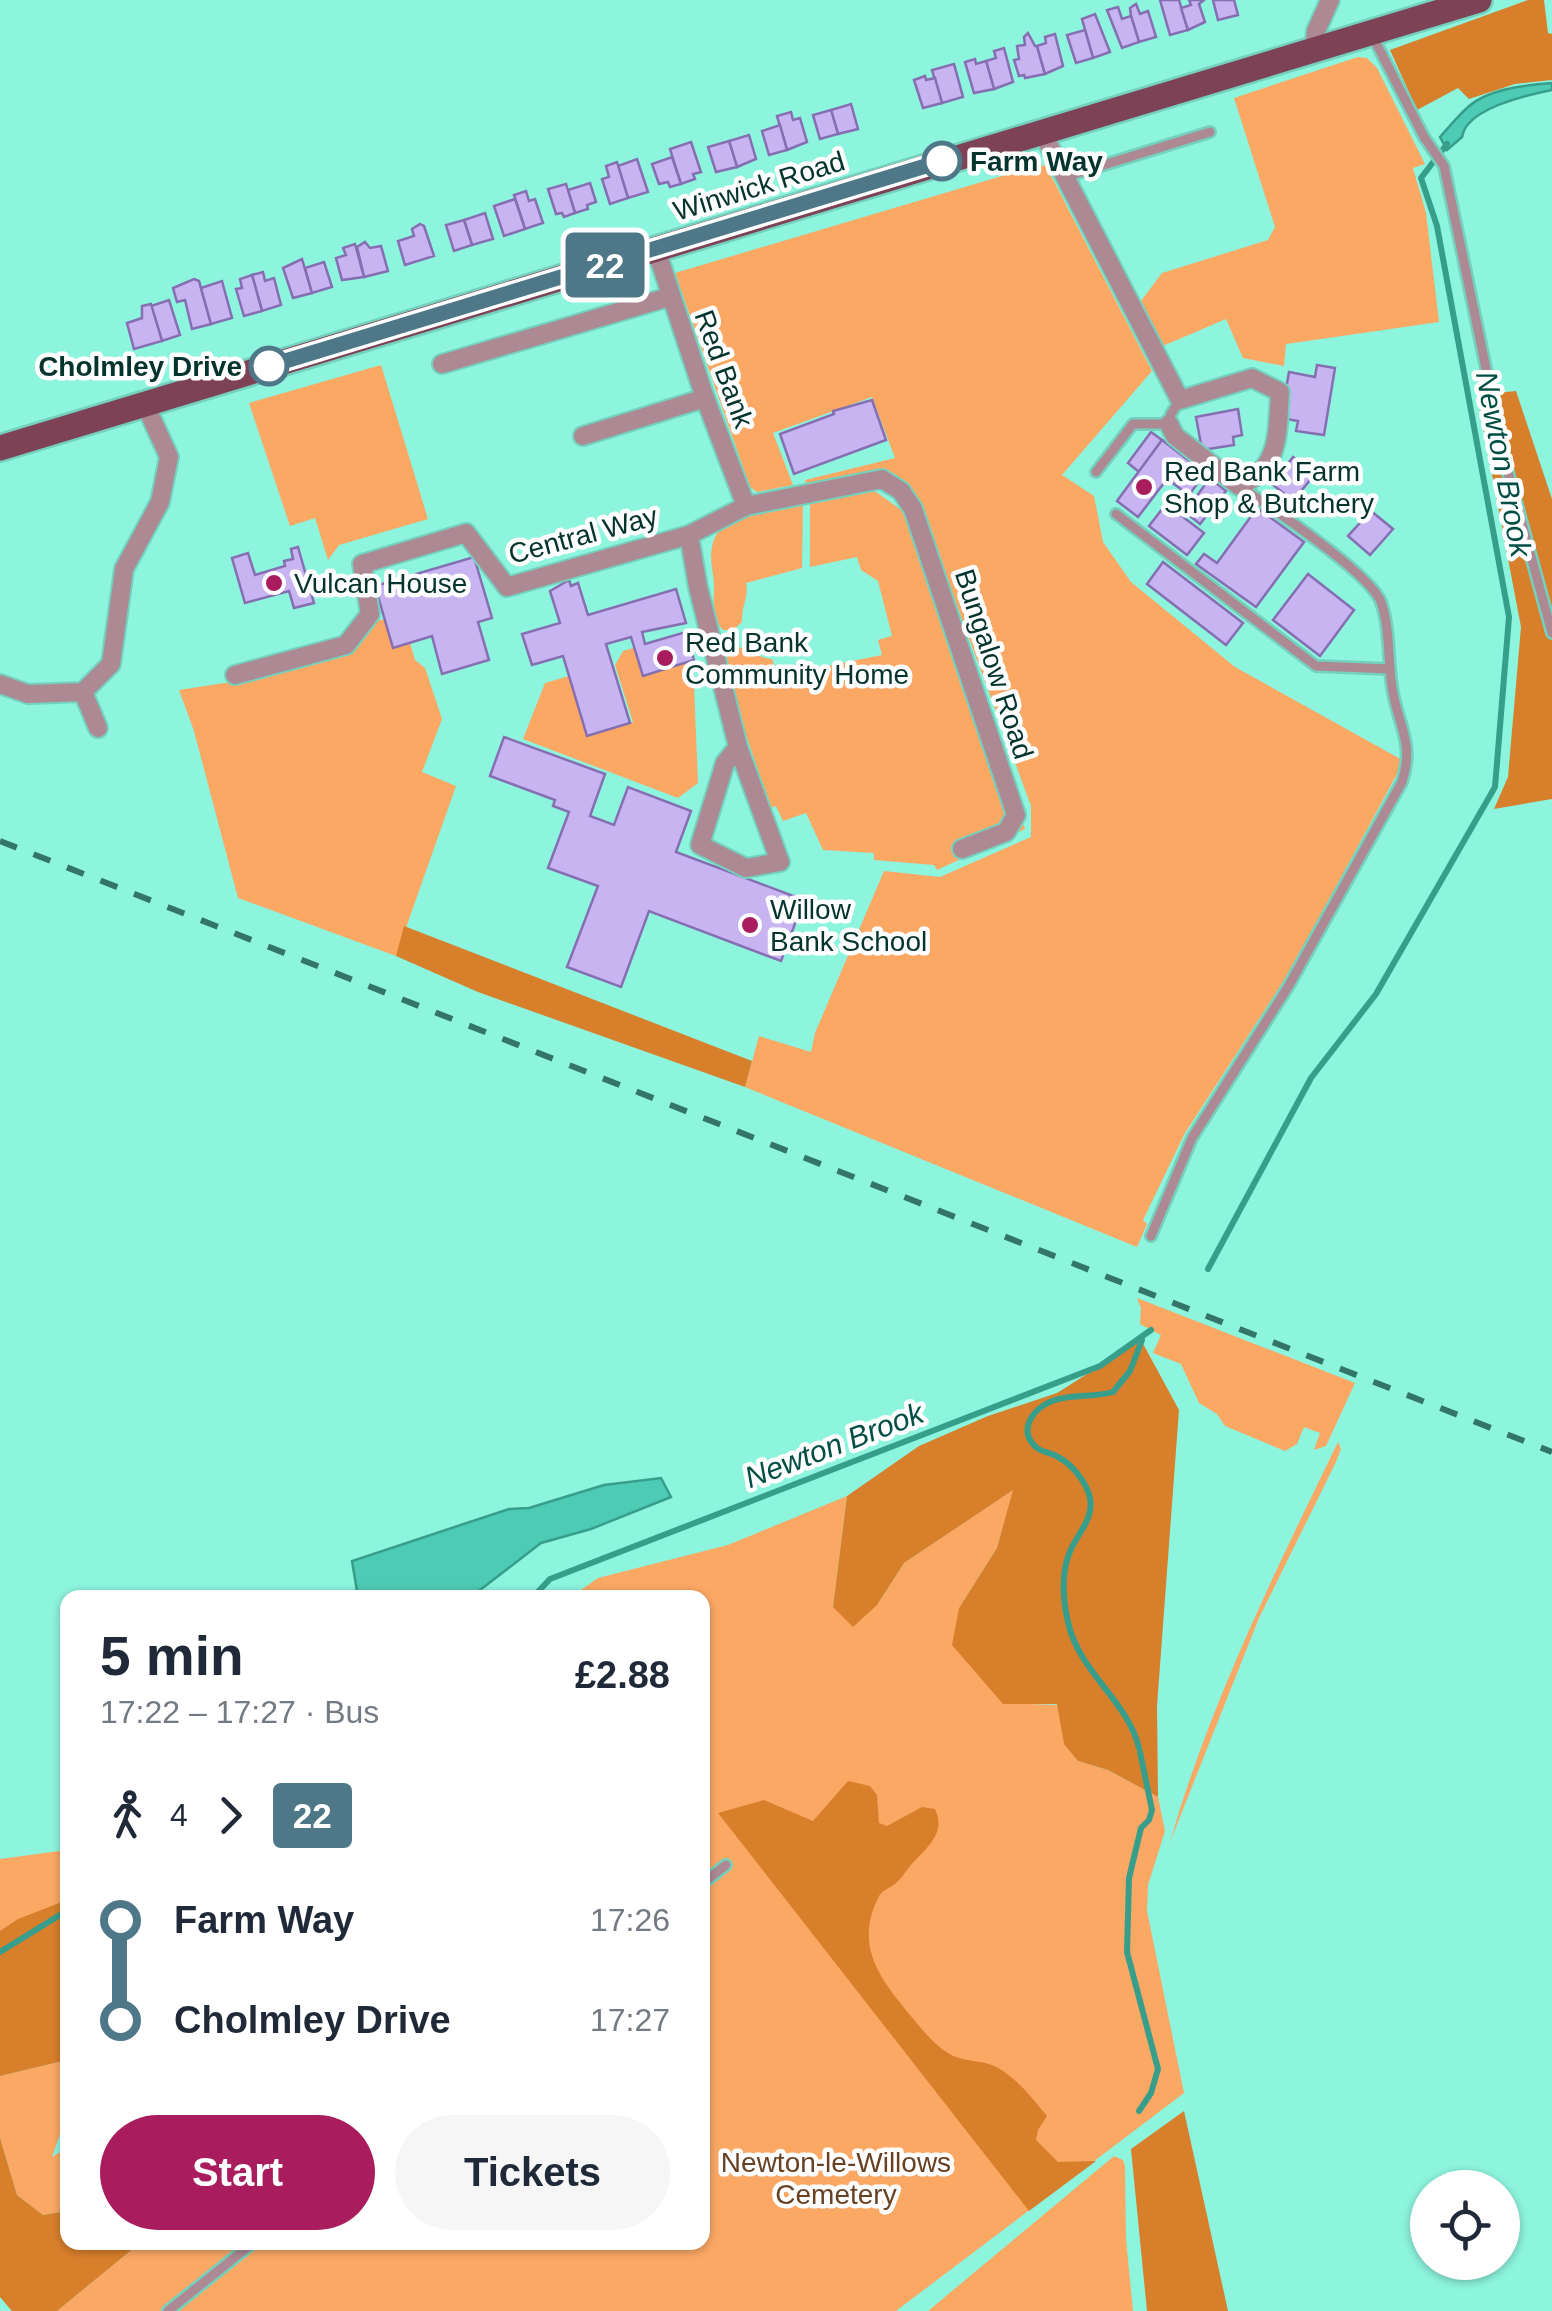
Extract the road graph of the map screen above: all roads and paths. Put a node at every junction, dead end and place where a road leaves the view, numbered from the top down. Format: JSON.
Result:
{"nodes":[{"id":1,"x":1330,"y":0,"type":"edge"},
{"id":2,"x":1479,"y":0,"type":"edge"},
{"id":3,"x":1371,"y":33,"type":"junction"},
{"id":4,"x":1314,"y":50,"type":"junction"},
{"id":5,"x":1042,"y":132,"type":"junction"},
{"id":6,"x":1210,"y":132,"type":"dead end"},
{"id":7,"x":1065,"y":177,"type":"junction"},
{"id":8,"x":656,"y":250,"type":"junction"},
{"id":9,"x":669,"y":298,"type":"junction"},
{"id":10,"x":442,"y":364,"type":"dead end"},
{"id":11,"x":704,"y":398,"type":"junction"},
{"id":12,"x":1180,"y":400,"type":"junction"},
{"id":13,"x":145,"y":404,"type":"junction"},
{"id":14,"x":1169,"y":424,"type":"junction"},
{"id":15,"x":583,"y":436,"type":"dead end"},
{"id":16,"x":0,"y":448,"type":"edge"},
{"id":17,"x":1096,"y":472,"type":"dead end"},
{"id":18,"x":1239,"y":486,"type":"junction"},
{"id":19,"x":746,"y":506,"type":"junction"},
{"id":20,"x":1116,"y":514,"type":"dead end"},
{"id":21,"x":690,"y":535,"type":"junction"},
{"id":22,"x":1552,"y":633,"type":"edge"},
{"id":23,"x":1390,"y":669,"type":"junction"},
{"id":24,"x":234,"y":675,"type":"dead end"},
{"id":25,"x":0,"y":684,"type":"edge"},
{"id":26,"x":83,"y":692,"type":"junction"},
{"id":27,"x":98,"y":728,"type":"dead end"},
{"id":28,"x":738,"y":748,"type":"junction"},
{"id":29,"x":962,"y":850,"type":"dead end"},
{"id":30,"x":1151,"y":1236,"type":"dead end"},
{"id":31,"x":726,"y":1865,"type":"dead end"},
{"id":32,"x":710,"y":1878,"type":"edge"},
{"id":33,"x":244,"y":2250,"type":"edge"},
{"id":34,"x":168,"y":2311,"type":"edge"}],
"edges":[{"from":1,"to":4,"type":"street"},
{"from":2,"to":3,"type":"main road","name":"Winwick Road"},
{"from":3,"to":4,"type":"main road","name":"Winwick Road"},
{"from":3,"to":22,"type":"lane"},
{"from":4,"to":5,"type":"main road","name":"Winwick Road"},
{"from":5,"to":7,"type":"street"},
{"from":5,"to":8,"type":"main road","name":"Winwick Road"},
{"from":6,"to":7,"type":"lane"},
{"from":7,"to":12,"type":"street"},
{"from":8,"to":9,"type":"street","name":"Red Bank"},
{"from":8,"to":13,"type":"main road","name":"Winwick Road"},
{"from":9,"to":10,"type":"street"},
{"from":9,"to":11,"type":"street","name":"Red Bank"},
{"from":11,"to":15,"type":"street"},
{"from":11,"to":19,"type":"street","name":"Red Bank"},
{"from":12,"to":14,"type":"lane"},
{"from":12,"to":18,"type":"street"},
{"from":13,"to":16,"type":"main road","name":"Winwick Road"},
{"from":13,"to":26,"type":"street"},
{"from":14,"to":17,"type":"lane"},
{"from":14,"to":18,"type":"street"},
{"from":18,"to":23,"type":"lane"},
{"from":19,"to":21,"type":"street","name":"Central Way"},
{"from":19,"to":29,"type":"street","name":"Bungalow Road"},
{"from":20,"to":23,"type":"lane"},
{"from":21,"to":24,"type":"street","name":"Central Way"},
{"from":21,"to":28,"type":"street"},
{"from":23,"to":30,"type":"lane"},
{"from":25,"to":26,"type":"street"},
{"from":26,"to":27,"type":"street"},
{"from":28,"to":28,"type":"street"},
{"from":31,"to":32,"type":"lane"},
{"from":33,"to":34,"type":"lane"}]}
